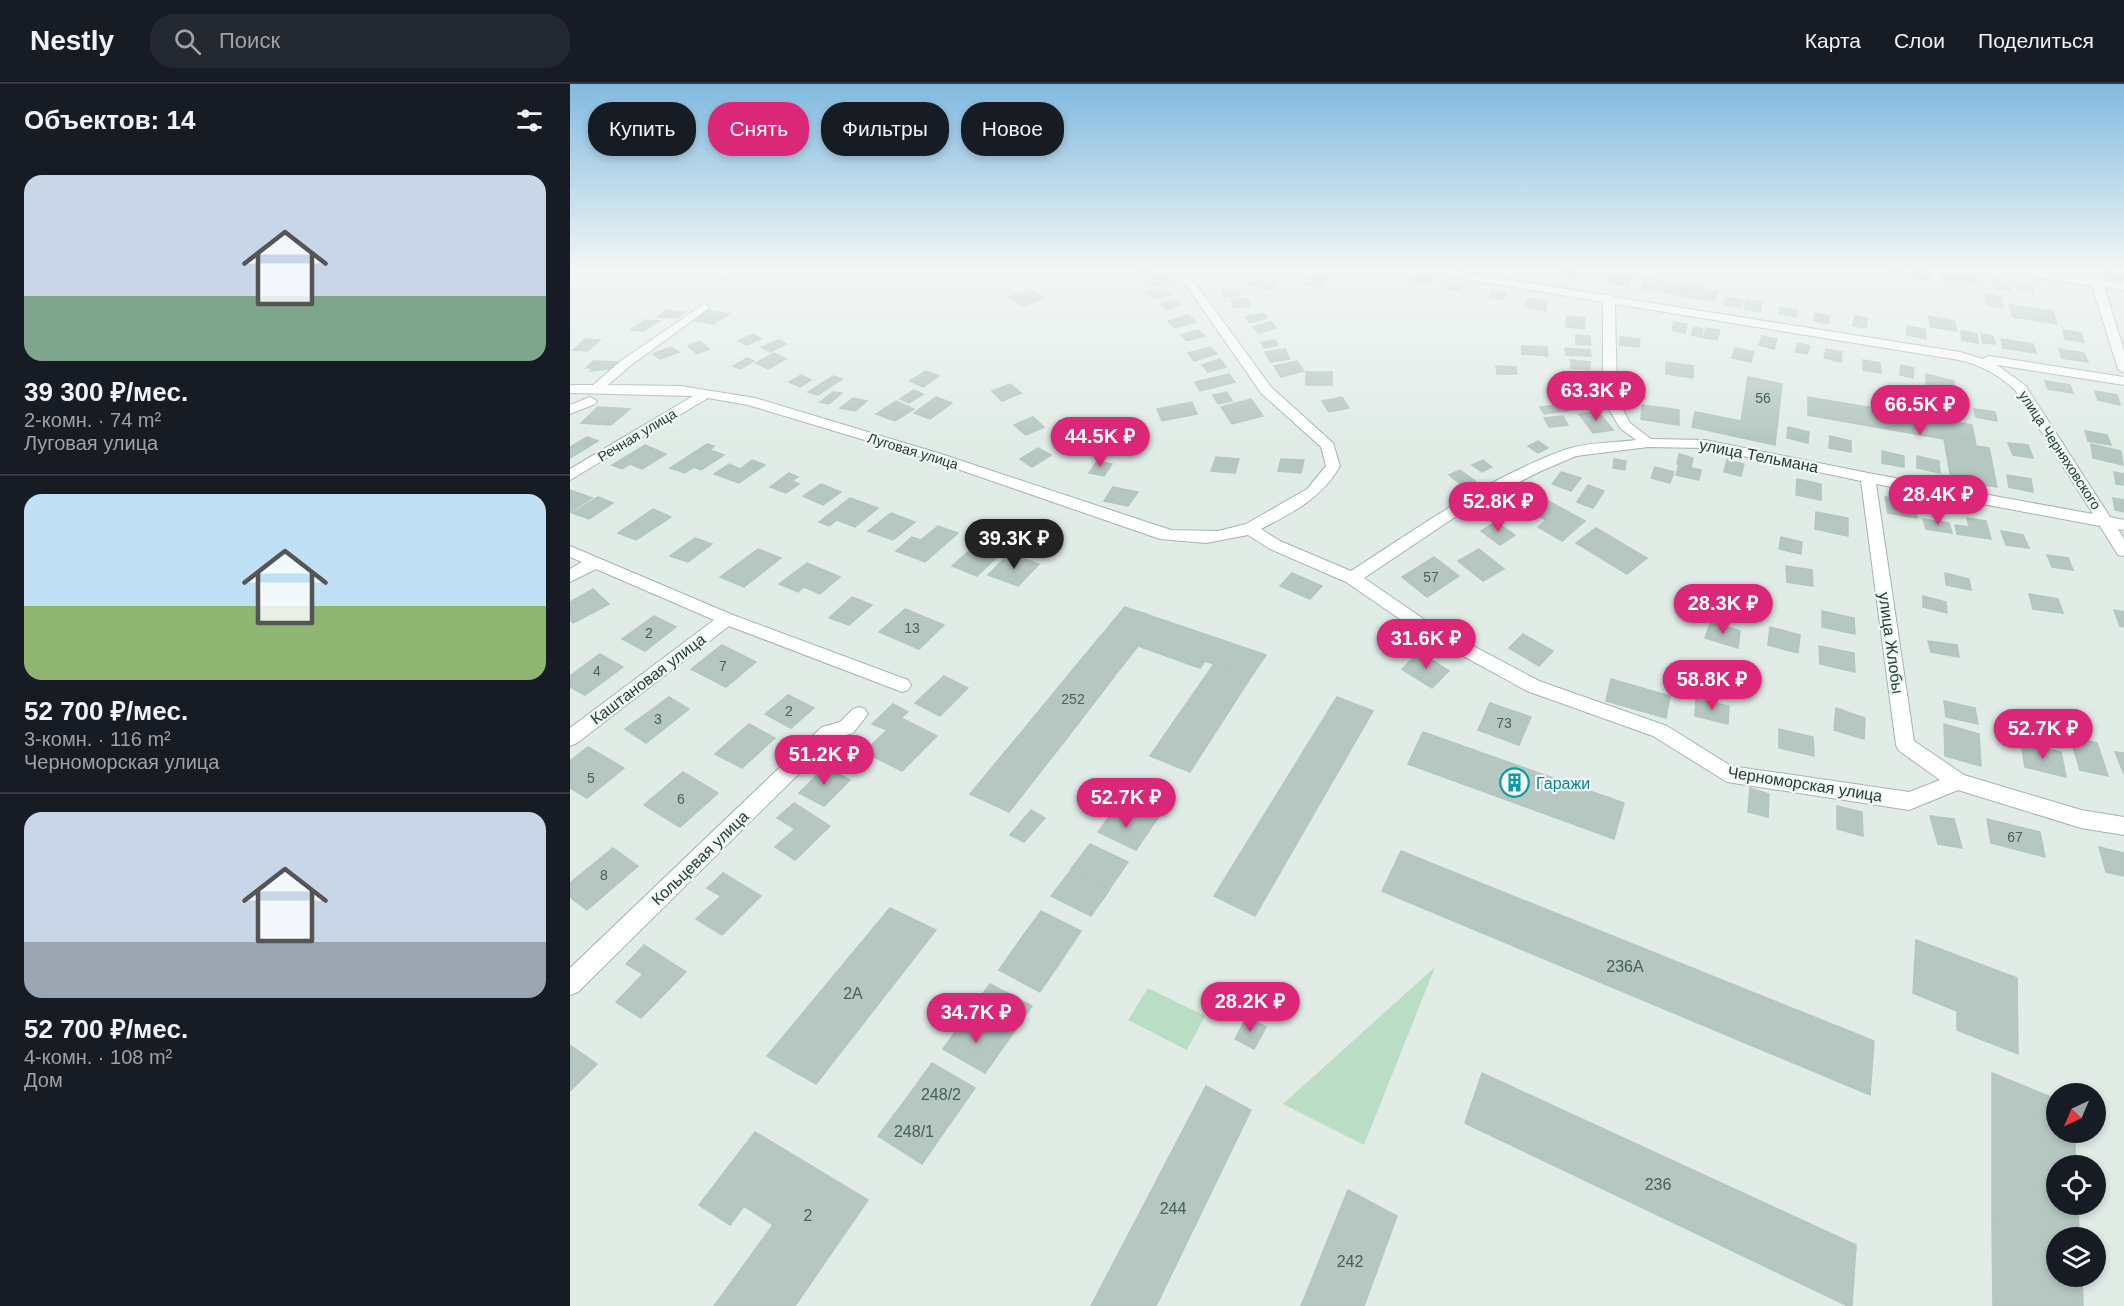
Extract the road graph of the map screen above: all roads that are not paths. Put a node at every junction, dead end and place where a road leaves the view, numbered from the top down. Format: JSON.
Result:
{"nodes":[{"id":1,"x":678,"y":326,"type":"edge"},
{"id":2,"x":1221,"y":326,"type":"edge"},
{"id":3,"x":1609,"y":326,"type":"edge"},
{"id":4,"x":1782,"y":326,"type":"edge"},
{"id":5,"x":2110,"y":326,"type":"edge"},
{"id":6,"x":1960,"y":356,"type":"junction"},
{"id":7,"x":2124,"y":369,"type":"edge"},
{"id":8,"x":2124,"y":381,"type":"edge"},
{"id":9,"x":570,"y":389,"type":"edge"},
{"id":10,"x":593,"y":395,"type":"junction"},
{"id":11,"x":704,"y":395,"type":"junction"},
{"id":12,"x":570,"y":410,"type":"edge"},
{"id":13,"x":1648,"y":443,"type":"junction"},
{"id":14,"x":570,"y":475,"type":"edge"},
{"id":15,"x":1868,"y":478,"type":"junction"},
{"id":16,"x":2106,"y":522,"type":"junction"},
{"id":17,"x":2124,"y":525,"type":"edge"},
{"id":18,"x":1249,"y":530,"type":"junction"},
{"id":19,"x":570,"y":551,"type":"edge"},
{"id":20,"x":2124,"y":551,"type":"edge"},
{"id":21,"x":594,"y":563,"type":"junction"},
{"id":22,"x":570,"y":576,"type":"edge"},
{"id":23,"x":1352,"y":578,"type":"junction"},
{"id":24,"x":727,"y":619,"type":"junction"},
{"id":25,"x":902,"y":685,"type":"dead end"},
{"id":26,"x":859,"y":714,"type":"dead end"},
{"id":27,"x":570,"y":738,"type":"edge"},
{"id":28,"x":1958,"y":782,"type":"junction"},
{"id":29,"x":2124,"y":826,"type":"edge"},
{"id":30,"x":570,"y":984,"type":"edge"}],
"edges":[{"from":1,"to":10,"type":"street"},
{"from":2,"to":18,"type":"street","name":"Луговая улица"},
{"from":3,"to":13,"type":"street"},
{"from":4,"to":6,"type":"street"},
{"from":5,"to":7,"type":"street"},
{"from":6,"to":8,"type":"street"},
{"from":6,"to":16,"type":"street","name":"улица Черняховского"},
{"from":9,"to":10,"type":"street","name":"Луговая улица"},
{"from":10,"to":11,"type":"street","name":"Луговая улица"},
{"from":10,"to":12,"type":"street"},
{"from":11,"to":14,"type":"street","name":"Речная улица"},
{"from":11,"to":18,"type":"street","name":"Луговая улица"},
{"from":13,"to":15,"type":"street","name":"улица Тельмана"},
{"from":13,"to":23,"type":"street","name":"улица Тельмана"},
{"from":15,"to":16,"type":"street","name":"улица Тельмана"},
{"from":15,"to":28,"type":"street","name":"улица Жлобы"},
{"from":16,"to":17,"type":"street","name":"улица Тельмана"},
{"from":16,"to":20,"type":"street","name":"улица Черняховского"},
{"from":18,"to":23,"type":"street","name":"Черноморская улица"},
{"from":19,"to":21,"type":"street"},
{"from":21,"to":22,"type":"street"},
{"from":21,"to":24,"type":"street"},
{"from":23,"to":28,"type":"street","name":"Черноморская улица"},
{"from":24,"to":25,"type":"street"},
{"from":24,"to":27,"type":"street","name":"Каштановая улица"},
{"from":26,"to":30,"type":"street","name":"Кольцевая улица"},
{"from":28,"to":29,"type":"street"}]}
